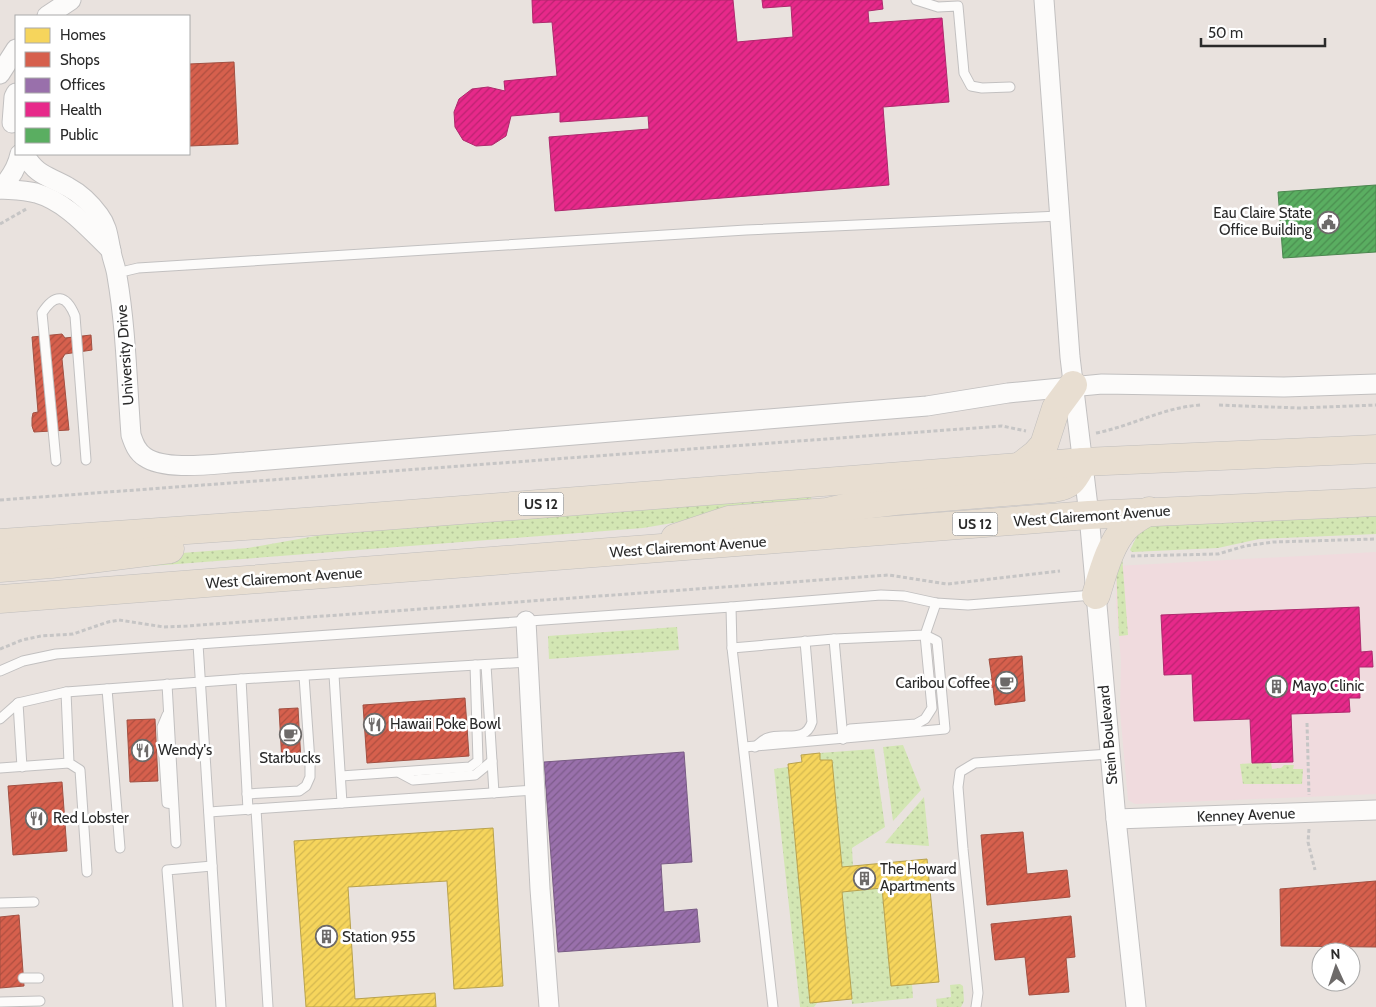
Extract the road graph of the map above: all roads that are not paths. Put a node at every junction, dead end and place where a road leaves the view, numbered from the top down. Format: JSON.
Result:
{"nodes":[{"id":1,"x":916,"y":0,"type":"edge"},
{"id":2,"x":1044,"y":0,"type":"edge"},
{"id":3,"x":65,"y":7,"type":"edge"},
{"id":4,"x":49,"y":15,"type":"edge"},
{"id":5,"x":15,"y":51,"type":"edge"},
{"id":6,"x":0,"y":74,"type":"edge"},
{"id":7,"x":1010,"y":87,"type":"dead end"},
{"id":8,"x":15,"y":95,"type":"edge"},
{"id":9,"x":10,"y":122,"type":"edge"},
{"id":10,"x":20,"y":155,"type":"edge"},
{"id":11,"x":25,"y":155,"type":"edge"},
{"id":12,"x":0,"y":189,"type":"edge"},
{"id":13,"x":1059,"y":216,"type":"junction"},
{"id":14,"x":110,"y":250,"type":"junction"},
{"id":15,"x":117,"y":274,"type":"junction"},
{"id":16,"x":1376,"y":384,"type":"edge"},
{"id":17,"x":1073,"y":385,"type":"junction"},
{"id":18,"x":1376,"y":449,"type":"edge"},
{"id":19,"x":1081,"y":450,"type":"junction"},
{"id":20,"x":86,"y":460,"type":"dead end"},
{"id":21,"x":56,"y":462,"type":"dead end"},
{"id":22,"x":1018,"y":468,"type":"junction"},
{"id":23,"x":1376,"y":502,"type":"edge"},
{"id":24,"x":1149,"y":511,"type":"junction"},
{"id":25,"x":1089,"y":515,"type":"junction"},
{"id":26,"x":318,"y":521,"type":"junction"},
{"id":27,"x":0,"y":543,"type":"edge"},
{"id":28,"x":640,"y":550,"type":"junction"},
{"id":29,"x":0,"y":568,"type":"edge"},
{"id":30,"x":1096,"y":594,"type":"junction"},
{"id":31,"x":0,"y":599,"type":"edge"},
{"id":32,"x":936,"y":603,"type":"junction"},
{"id":33,"x":731,"y":607,"type":"junction"},
{"id":34,"x":526,"y":621,"type":"junction"},
{"id":35,"x":925,"y":635,"type":"junction"},
{"id":36,"x":834,"y":639,"type":"junction"},
{"id":37,"x":805,"y":641,"type":"junction"},
{"id":38,"x":198,"y":644,"type":"junction"},
{"id":39,"x":732,"y":648,"type":"junction"},
{"id":40,"x":528,"y":662,"type":"junction"},
{"id":41,"x":475,"y":665,"type":"junction"},
{"id":42,"x":486,"y":665,"type":"junction"},
{"id":43,"x":0,"y":672,"type":"edge"},
{"id":44,"x":334,"y":675,"type":"junction"},
{"id":45,"x":304,"y":676,"type":"junction"},
{"id":46,"x":241,"y":680,"type":"junction"},
{"id":47,"x":201,"y":682,"type":"junction"},
{"id":48,"x":167,"y":684,"type":"junction"},
{"id":49,"x":107,"y":689,"type":"junction"},
{"id":50,"x":66,"y":692,"type":"junction"},
{"id":51,"x":18,"y":703,"type":"junction"},
{"id":52,"x":0,"y":719,"type":"edge"},
{"id":53,"x":844,"y":740,"type":"junction"},
{"id":54,"x":744,"y":747,"type":"junction"},
{"id":55,"x":754,"y":747,"type":"junction"},
{"id":56,"x":1110,"y":754,"type":"junction"},
{"id":57,"x":492,"y":761,"type":"junction"},
{"id":58,"x":69,"y":763,"type":"junction"},
{"id":59,"x":22,"y":767,"type":"junction"},
{"id":60,"x":0,"y":768,"type":"edge"},
{"id":61,"x":400,"y":773,"type":"junction"},
{"id":62,"x":341,"y":776,"type":"junction"},
{"id":63,"x":535,"y":790,"type":"junction"},
{"id":64,"x":494,"y":793,"type":"junction"},
{"id":65,"x":247,"y":794,"type":"junction"},
{"id":66,"x":342,"y":803,"type":"junction"},
{"id":67,"x":252,"y":809,"type":"junction"},
{"id":68,"x":1376,"y":810,"type":"edge"},
{"id":69,"x":209,"y":812,"type":"junction"},
{"id":70,"x":1116,"y":820,"type":"junction"},
{"id":71,"x":176,"y":844,"type":"dead end"},
{"id":72,"x":120,"y":848,"type":"dead end"},
{"id":73,"x":212,"y":866,"type":"junction"},
{"id":74,"x":87,"y":872,"type":"dead end"},
{"id":75,"x":34,"y":902,"type":"dead end"},
{"id":76,"x":0,"y":903,"type":"edge"},
{"id":77,"x":23,"y":978,"type":"dead end"},
{"id":78,"x":39,"y":978,"type":"dead end"},
{"id":79,"x":40,"y":1001,"type":"dead end"},
{"id":80,"x":0,"y":1002,"type":"edge"},
{"id":81,"x":178,"y":1007,"type":"edge"},
{"id":82,"x":221,"y":1007,"type":"edge"},
{"id":83,"x":268,"y":1007,"type":"edge"},
{"id":84,"x":549,"y":1007,"type":"edge"},
{"id":85,"x":773,"y":1007,"type":"edge"},
{"id":86,"x":976,"y":1007,"type":"edge"},
{"id":87,"x":1136,"y":1007,"type":"edge"}],
"edges":[{"from":1,"to":7,"type":"lane"},
{"from":2,"to":13,"type":"street","name":"Stein Boulevard"},
{"from":3,"to":4,"type":"street"},
{"from":5,"to":6,"type":"street"},
{"from":8,"to":9,"type":"street"},
{"from":10,"to":12,"type":"street"},
{"from":11,"to":14,"type":"street","name":"University Drive"},
{"from":12,"to":14,"type":"street","name":"University Drive"},
{"from":13,"to":15,"type":"lane"},
{"from":13,"to":17,"type":"street","name":"Stein Boulevard"},
{"from":14,"to":15,"type":"street","name":"University Drive"},
{"from":15,"to":17,"type":"street","name":"University Drive"},
{"from":16,"to":17,"type":"street"},
{"from":17,"to":19,"type":"street","name":"Stein Boulevard"},
{"from":17,"to":22,"type":"main road"},
{"from":18,"to":19,"type":"main road","number":"US 12"},
{"from":19,"to":22,"type":"main road","number":"US 12"},
{"from":19,"to":25,"type":"street","name":"Stein Boulevard"},
{"from":19,"to":28,"type":"main road"},
{"from":20,"to":21,"type":"lane"},
{"from":22,"to":26,"type":"main road","number":"US 12"},
{"from":23,"to":24,"type":"main road","name":"West Clairemont Avenue","number":"US 12"},
{"from":24,"to":25,"type":"main road","name":"West Clairemont Avenue","number":"US 12"},
{"from":24,"to":30,"type":"main road"},
{"from":25,"to":28,"type":"main road","name":"West Clairemont Avenue","number":"US 12"},
{"from":25,"to":30,"type":"street","name":"Stein Boulevard"},
{"from":26,"to":27,"type":"main road","number":"US 12"},
{"from":26,"to":29,"type":"main road"},
{"from":28,"to":31,"type":"main road","name":"West Clairemont Avenue","number":"US 12"},
{"from":30,"to":32,"type":"lane"},
{"from":30,"to":56,"type":"street","name":"Stein Boulevard"},
{"from":32,"to":33,"type":"lane"},
{"from":32,"to":35,"type":"lane"},
{"from":33,"to":34,"type":"lane"},
{"from":33,"to":39,"type":"lane"},
{"from":34,"to":38,"type":"lane"},
{"from":34,"to":40,"type":"street"},
{"from":35,"to":36,"type":"lane"},
{"from":35,"to":53,"type":"lane"},
{"from":35,"to":53,"type":"lane"},
{"from":36,"to":37,"type":"lane"},
{"from":36,"to":53,"type":"lane"},
{"from":37,"to":39,"type":"lane"},
{"from":37,"to":55,"type":"lane"},
{"from":38,"to":43,"type":"lane"},
{"from":38,"to":47,"type":"lane"},
{"from":39,"to":54,"type":"lane"},
{"from":40,"to":42,"type":"lane"},
{"from":40,"to":63,"type":"street"},
{"from":41,"to":42,"type":"lane"},
{"from":41,"to":44,"type":"lane"},
{"from":41,"to":61,"type":"lane"},
{"from":42,"to":57,"type":"lane"},
{"from":44,"to":45,"type":"lane"},
{"from":44,"to":62,"type":"lane"},
{"from":45,"to":46,"type":"lane"},
{"from":45,"to":65,"type":"lane"},
{"from":46,"to":47,"type":"lane"},
{"from":46,"to":65,"type":"lane"},
{"from":47,"to":48,"type":"lane"},
{"from":47,"to":69,"type":"lane"},
{"from":48,"to":49,"type":"lane"},
{"from":48,"to":71,"type":"lane"},
{"from":49,"to":50,"type":"lane"},
{"from":49,"to":72,"type":"lane"},
{"from":50,"to":51,"type":"lane"},
{"from":50,"to":58,"type":"lane"},
{"from":51,"to":52,"type":"lane"},
{"from":51,"to":59,"type":"lane"},
{"from":53,"to":55,"type":"lane"},
{"from":54,"to":55,"type":"lane"},
{"from":54,"to":85,"type":"lane"},
{"from":56,"to":70,"type":"street","name":"Stein Boulevard"},
{"from":56,"to":86,"type":"lane"},
{"from":57,"to":61,"type":"lane"},
{"from":57,"to":64,"type":"lane"},
{"from":58,"to":59,"type":"lane"},
{"from":58,"to":74,"type":"lane"},
{"from":59,"to":60,"type":"lane"},
{"from":61,"to":62,"type":"lane"},
{"from":62,"to":66,"type":"lane"},
{"from":63,"to":64,"type":"lane"},
{"from":63,"to":84,"type":"street"},
{"from":64,"to":66,"type":"lane"},
{"from":65,"to":67,"type":"lane"},
{"from":66,"to":67,"type":"lane"},
{"from":67,"to":69,"type":"lane"},
{"from":67,"to":83,"type":"lane"},
{"from":68,"to":70,"type":"street","name":"Kenney Avenue"},
{"from":69,"to":73,"type":"lane"},
{"from":70,"to":87,"type":"street","name":"Stein Boulevard"},
{"from":73,"to":81,"type":"lane"},
{"from":73,"to":82,"type":"lane"},
{"from":75,"to":76,"type":"lane"},
{"from":77,"to":78,"type":"lane"},
{"from":79,"to":80,"type":"lane"}]}
